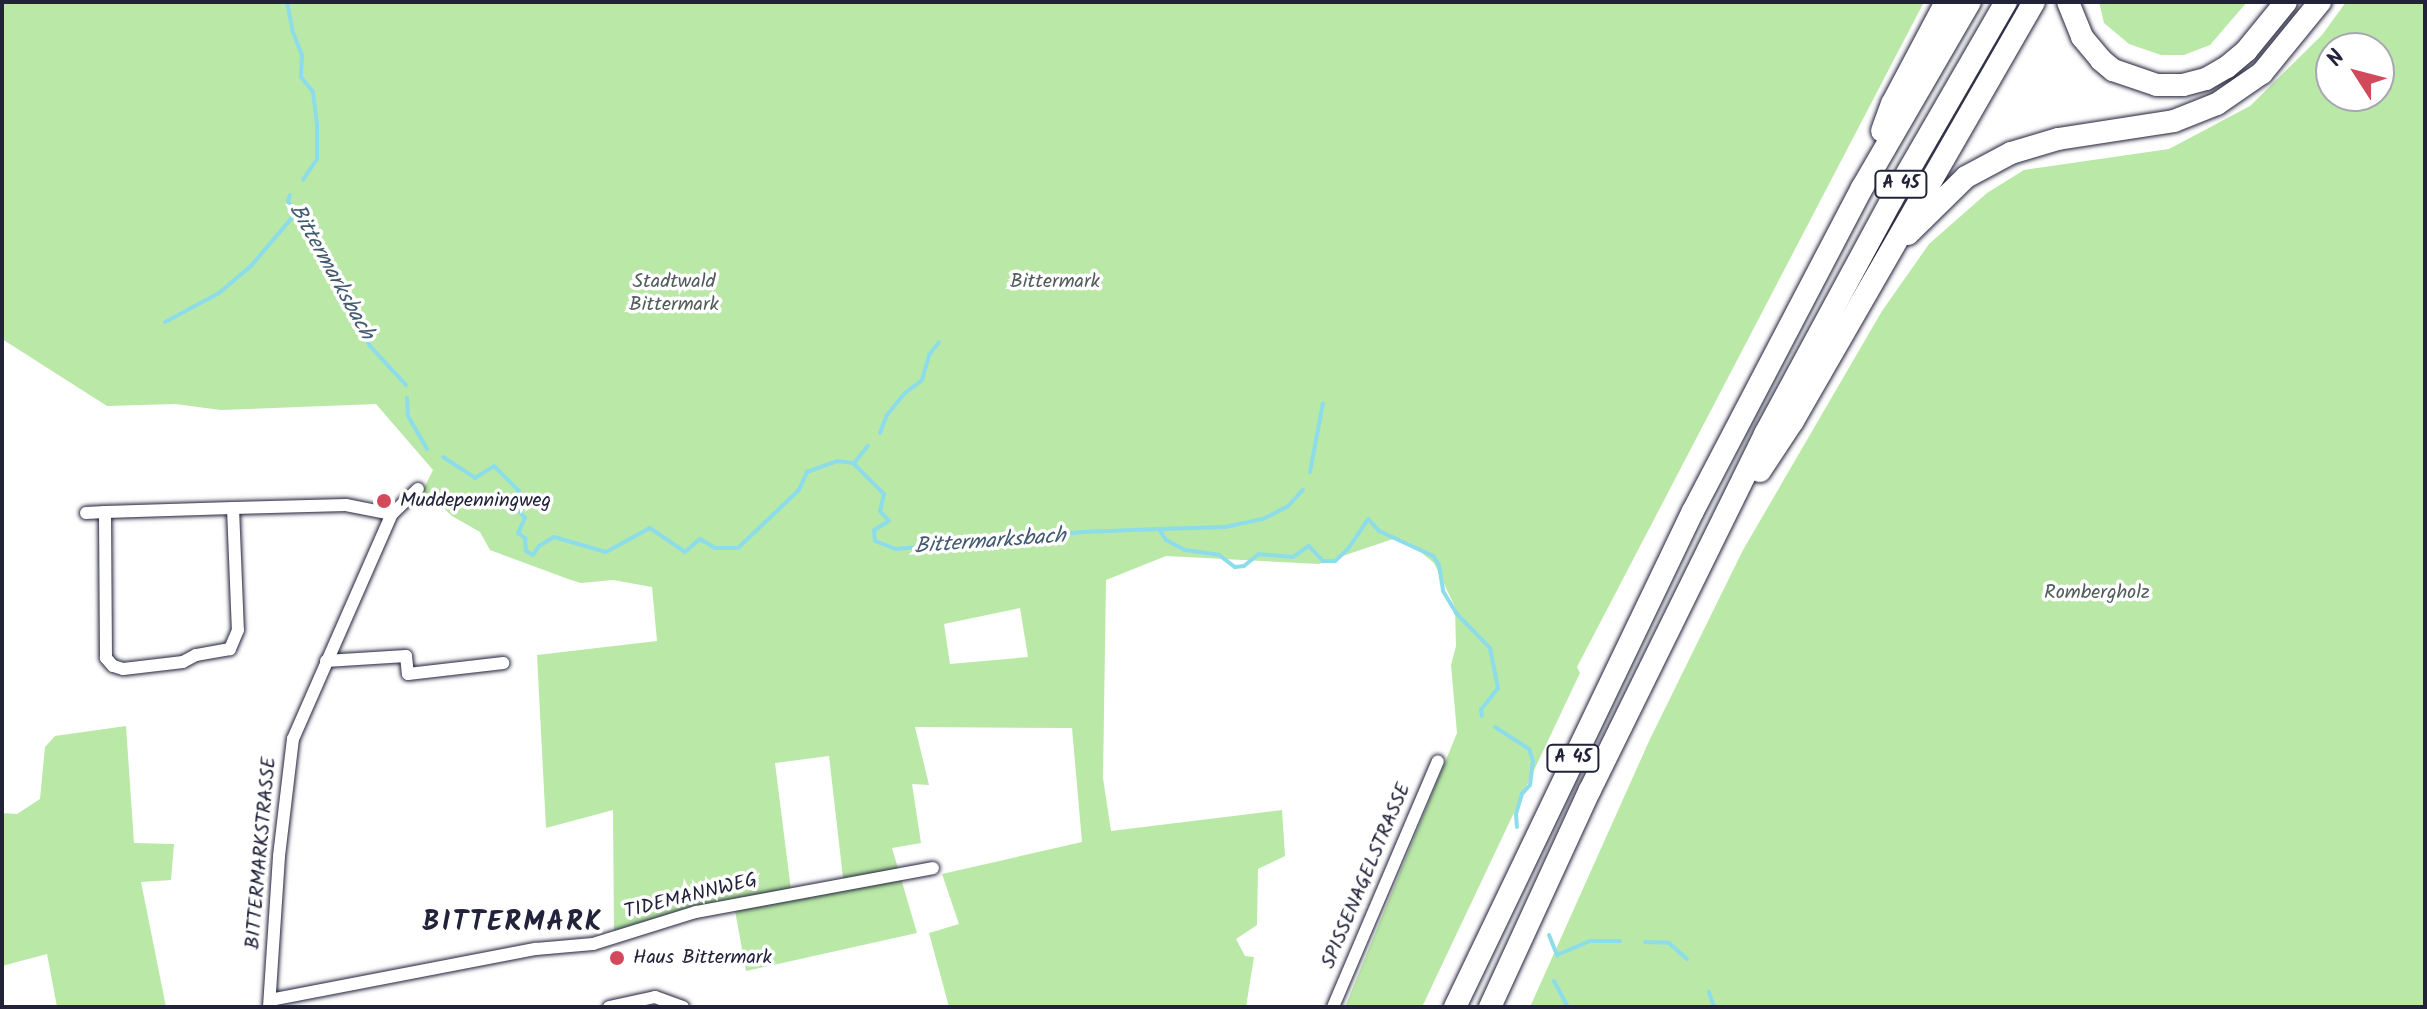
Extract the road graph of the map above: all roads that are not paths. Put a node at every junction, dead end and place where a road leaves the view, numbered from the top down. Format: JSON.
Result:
{"nodes":[{"id":1,"x":1946,"y":2,"type":"edge"},
{"id":2,"x":1970,"y":2,"type":"edge"},
{"id":3,"x":2006,"y":2,"type":"edge"},
{"id":4,"x":2034,"y":2,"type":"edge"},
{"id":5,"x":2068,"y":2,"type":"edge"},
{"id":6,"x":2286,"y":2,"type":"edge"},
{"id":7,"x":2320,"y":2,"type":"edge"},
{"id":8,"x":1862,"y":188,"type":"junction"},
{"id":9,"x":1869,"y":286,"type":"junction"},
{"id":10,"x":1809,"y":372,"type":"junction"},
{"id":11,"x":418,"y":489,"type":"dead end"},
{"id":12,"x":233,"y":508,"type":"junction"},
{"id":13,"x":105,"y":512,"type":"junction"},
{"id":14,"x":86,"y":513,"type":"dead end"},
{"id":15,"x":392,"y":514,"type":"junction"},
{"id":16,"x":326,"y":661,"type":"junction"},
{"id":17,"x":503,"y":663,"type":"dead end"},
{"id":18,"x":1438,"y":761,"type":"dead end"},
{"id":19,"x":933,"y":868,"type":"dead end"},
{"id":20,"x":269,"y":1004,"type":"edge"},
{"id":21,"x":609,"y":1007,"type":"edge"},
{"id":22,"x":683,"y":1007,"type":"edge"},
{"id":23,"x":1333,"y":1007,"type":"edge"},
{"id":24,"x":1455,"y":1007,"type":"edge"},
{"id":25,"x":1490,"y":1007,"type":"edge"}],
"edges":[{"from":1,"to":8,"type":"highway"},
{"from":2,"to":8,"type":"highway","number":"A 45"},
{"from":3,"to":10,"type":"highway","number":"A 45"},
{"from":4,"to":9,"type":"highway"},
{"from":5,"to":6,"type":"highway"},
{"from":7,"to":9,"type":"highway"},
{"from":8,"to":24,"type":"highway","number":"A 45"},
{"from":9,"to":10,"type":"highway"},
{"from":10,"to":25,"type":"highway","number":"A 45"},
{"from":11,"to":15,"type":"street","name":"BITTERMARKSTRASSE"},
{"from":12,"to":13,"type":"street"},
{"from":12,"to":13,"type":"street"},
{"from":12,"to":15,"type":"street"},
{"from":13,"to":14,"type":"street"},
{"from":15,"to":16,"type":"street","name":"BITTERMARKSTRASSE"},
{"from":16,"to":17,"type":"street"},
{"from":16,"to":20,"type":"street","name":"BITTERMARKSTRASSE"},
{"from":18,"to":23,"type":"street","name":"SPISSENAGELSTRASSE"},
{"from":19,"to":20,"type":"street","name":"TIDEMANNWEG"},
{"from":21,"to":22,"type":"street"}]}
